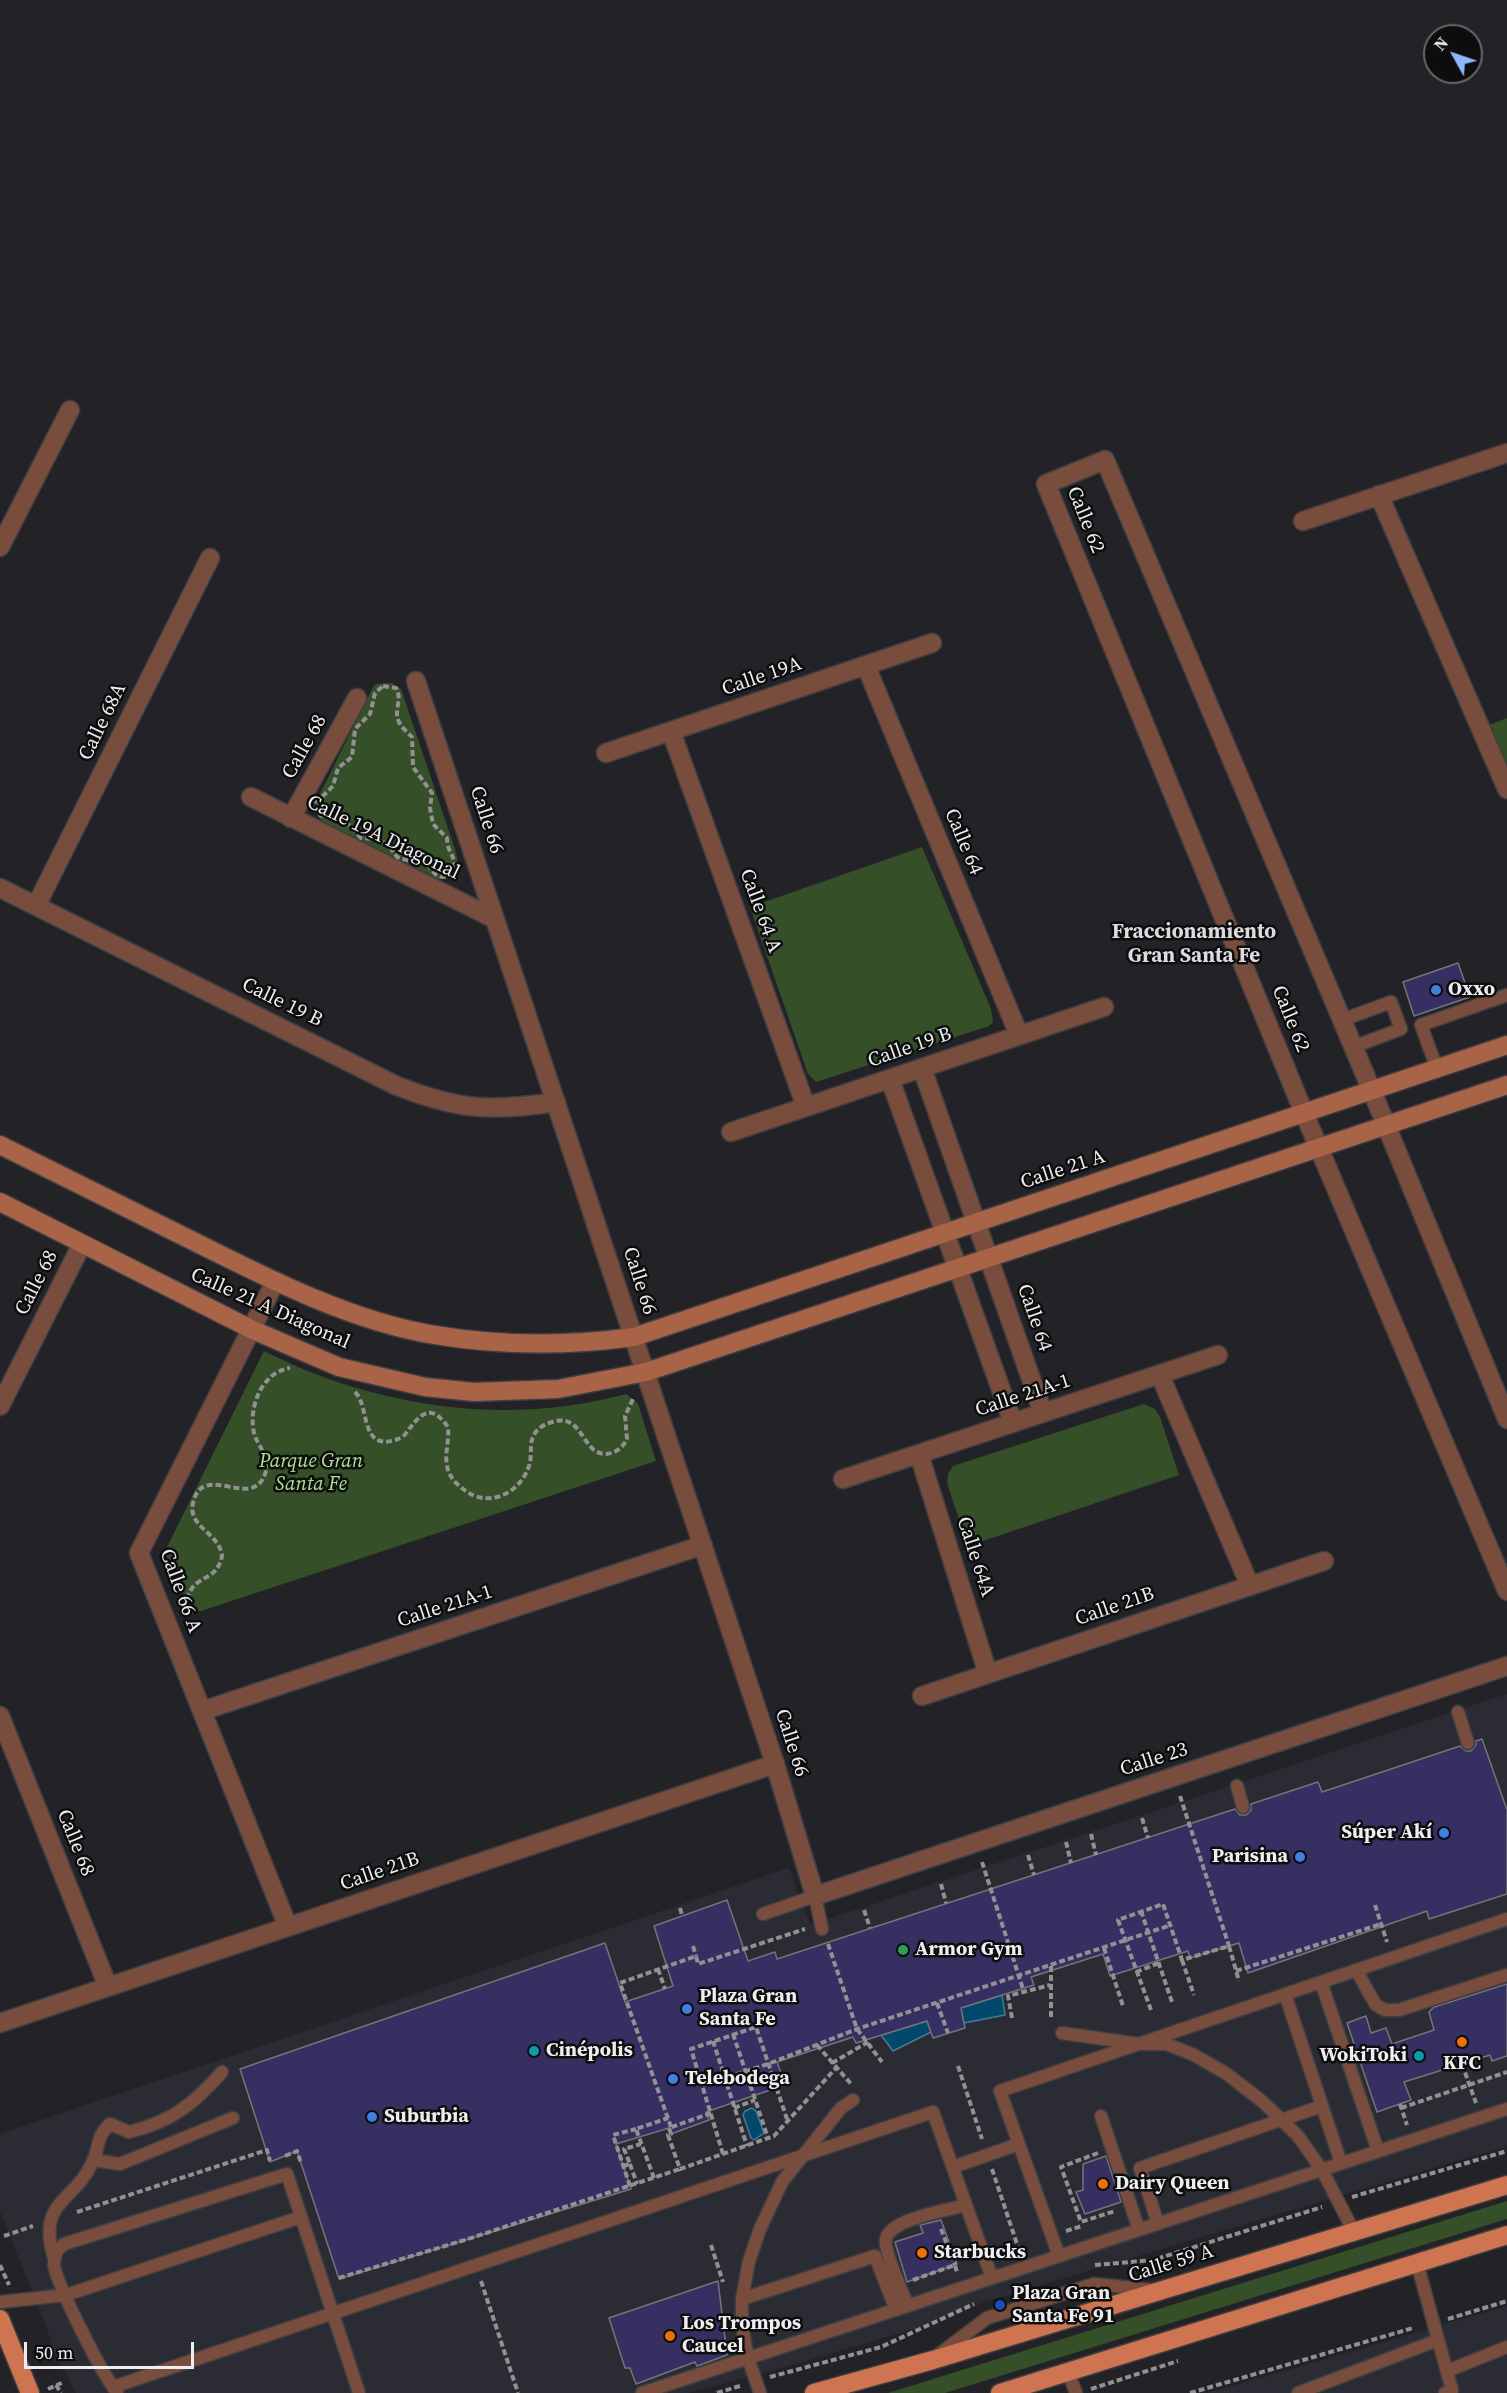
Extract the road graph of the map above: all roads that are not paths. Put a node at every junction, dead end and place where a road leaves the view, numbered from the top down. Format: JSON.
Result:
{"nodes":[{"id":1,"x":70,"y":410,"type":"dead end"},
{"id":2,"x":1507,"y":453,"type":"edge"},
{"id":3,"x":1379,"y":495,"type":"junction"},
{"id":4,"x":1303,"y":521,"type":"dead end"},
{"id":5,"x":0,"y":548,"type":"edge"},
{"id":6,"x":210,"y":558,"type":"dead end"},
{"id":7,"x":932,"y":643,"type":"dead end"},
{"id":8,"x":866,"y":666,"type":"junction"},
{"id":9,"x":416,"y":681,"type":"dead end"},
{"id":10,"x":357,"y":698,"type":"dead end"},
{"id":11,"x":671,"y":731,"type":"junction"},
{"id":12,"x":606,"y":753,"type":"dead end"},
{"id":13,"x":1507,"y":789,"type":"edge"},
{"id":14,"x":251,"y":797,"type":"dead end"},
{"id":15,"x":291,"y":818,"type":"junction"},
{"id":16,"x":0,"y":888,"type":"edge"},
{"id":17,"x":36,"y":906,"type":"junction"},
{"id":18,"x":495,"y":919,"type":"junction"},
{"id":19,"x":1507,"y":994,"type":"edge"},
{"id":20,"x":1104,"y":1006,"type":"dead end"},
{"id":21,"x":1342,"y":1020,"type":"junction"},
{"id":22,"x":1019,"y":1035,"type":"junction"},
{"id":23,"x":1507,"y":1045,"type":"edge"},
{"id":24,"x":1353,"y":1047,"type":"junction"},
{"id":25,"x":922,"y":1068,"type":"junction"},
{"id":26,"x":1437,"y":1069,"type":"junction"},
{"id":27,"x":890,"y":1079,"type":"junction"},
{"id":28,"x":1507,"y":1085,"type":"edge"},
{"id":29,"x":1372,"y":1090,"type":"junction"},
{"id":30,"x":556,"y":1102,"type":"junction"},
{"id":31,"x":807,"y":1107,"type":"junction"},
{"id":32,"x":1304,"y":1113,"type":"junction"},
{"id":33,"x":1386,"y":1125,"type":"junction"},
{"id":34,"x":731,"y":1132,"type":"dead end"},
{"id":35,"x":0,"y":1145,"type":"edge"},
{"id":36,"x":1318,"y":1148,"type":"junction"},
{"id":37,"x":0,"y":1203,"type":"edge"},
{"id":38,"x":976,"y":1222,"type":"junction"},
{"id":39,"x":945,"y":1233,"type":"junction"},
{"id":40,"x":82,"y":1244,"type":"junction"},
{"id":41,"x":989,"y":1257,"type":"junction"},
{"id":42,"x":957,"y":1268,"type":"junction"},
{"id":43,"x":275,"y":1282,"type":"junction"},
{"id":44,"x":253,"y":1330,"type":"junction"},
{"id":45,"x":634,"y":1337,"type":"junction"},
{"id":46,"x":1218,"y":1355,"type":"dead end"},
{"id":47,"x":646,"y":1372,"type":"junction"},
{"id":48,"x":1160,"y":1375,"type":"junction"},
{"id":49,"x":0,"y":1406,"type":"edge"},
{"id":50,"x":1043,"y":1413,"type":"junction"},
{"id":51,"x":1507,"y":1419,"type":"edge"},
{"id":52,"x":1013,"y":1423,"type":"junction"},
{"id":53,"x":919,"y":1454,"type":"junction"},
{"id":54,"x":843,"y":1479,"type":"dead end"},
{"id":55,"x":703,"y":1545,"type":"junction"},
{"id":56,"x":1324,"y":1561,"type":"dead end"},
{"id":57,"x":1250,"y":1586,"type":"junction"},
{"id":58,"x":1507,"y":1592,"type":"edge"},
{"id":59,"x":1507,"y":1666,"type":"edge"},
{"id":60,"x":988,"y":1674,"type":"junction"},
{"id":61,"x":922,"y":1696,"type":"dead end"},
{"id":62,"x":202,"y":1711,"type":"junction"},
{"id":63,"x":1458,"y":1712,"type":"dead end"},
{"id":64,"x":0,"y":1716,"type":"edge"},
{"id":65,"x":1468,"y":1743,"type":"dead end"},
{"id":66,"x":775,"y":1764,"type":"junction"},
{"id":67,"x":1237,"y":1786,"type":"dead end"},
{"id":68,"x":1243,"y":1807,"type":"dead end"},
{"id":69,"x":815,"y":1896,"type":"junction"},
{"id":70,"x":763,"y":1914,"type":"dead end"},
{"id":71,"x":1507,"y":1919,"type":"edge"},
{"id":72,"x":288,"y":1926,"type":"junction"},
{"id":73,"x":822,"y":1929,"type":"road end"},
{"id":74,"x":1356,"y":1970,"type":"junction"},
{"id":75,"x":1507,"y":1975,"type":"edge"},
{"id":76,"x":1321,"y":1982,"type":"junction"},
{"id":77,"x":108,"y":1987,"type":"junction"},
{"id":78,"x":1285,"y":1994,"type":"junction"},
{"id":79,"x":0,"y":2023,"type":"edge"},
{"id":80,"x":1062,"y":2033,"type":"dead end"},
{"id":81,"x":1139,"y":2044,"type":"junction"},
{"id":82,"x":222,"y":2072,"type":"dead end"},
{"id":83,"x":853,"y":2093,"type":"road end"},
{"id":84,"x":1322,"y":2106,"type":"junction"},
{"id":85,"x":1507,"y":2109,"type":"edge"},
{"id":86,"x":1101,"y":2116,"type":"dead end"},
{"id":87,"x":233,"y":2118,"type":"dead end"},
{"id":88,"x":1281,"y":2120,"type":"junction"},
{"id":89,"x":1019,"y":2144,"type":"junction"},
{"id":90,"x":1378,"y":2151,"type":"junction"},
{"id":91,"x":804,"y":2155,"type":"junction"},
{"id":92,"x":93,"y":2160,"type":"junction"},
{"id":93,"x":1341,"y":2163,"type":"junction"},
{"id":94,"x":953,"y":2167,"type":"junction"},
{"id":95,"x":1322,"y":2170,"type":"junction"},
{"id":96,"x":1507,"y":2185,"type":"edge"},
{"id":97,"x":966,"y":2205,"type":"junction"},
{"id":98,"x":301,"y":2217,"type":"junction"},
{"id":99,"x":1158,"y":2224,"type":"junction"},
{"id":100,"x":1139,"y":2230,"type":"junction"},
{"id":101,"x":1354,"y":2232,"type":"junction"},
{"id":102,"x":1507,"y":2235,"type":"edge"},
{"id":103,"x":1059,"y":2256,"type":"junction"},
{"id":104,"x":54,"y":2258,"type":"junction"},
{"id":105,"x":1417,"y":2263,"type":"junction"},
{"id":106,"x":992,"y":2278,"type":"junction"},
{"id":107,"x":1158,"y":2291,"type":"junction"},
{"id":108,"x":66,"y":2295,"type":"junction"},
{"id":109,"x":742,"y":2300,"type":"junction"},
{"id":110,"x":0,"y":2302,"type":"edge"},
{"id":111,"x":902,"y":2308,"type":"junction"},
{"id":112,"x":333,"y":2314,"type":"junction"},
{"id":113,"x":0,"y":2319,"type":"edge"},
{"id":114,"x":1438,"y":2340,"type":"junction"},
{"id":115,"x":1507,"y":2347,"type":"edge"},
{"id":116,"x":748,"y":2358,"type":"junction"},
{"id":117,"x":933,"y":2360,"type":"junction"},
{"id":118,"x":1447,"y":2371,"type":"junction"},
{"id":119,"x":1068,"y":2372,"type":"junction"},
{"id":120,"x":115,"y":2390,"type":"edge"},
{"id":121,"x":38,"y":2391,"type":"edge"},
{"id":122,"x":359,"y":2393,"type":"edge"},
{"id":123,"x":642,"y":2393,"type":"edge"},
{"id":124,"x":760,"y":2393,"type":"edge"},
{"id":125,"x":814,"y":2393,"type":"edge"},
{"id":126,"x":1000,"y":2393,"type":"edge"},
{"id":127,"x":1076,"y":2393,"type":"edge"},
{"id":128,"x":1298,"y":2393,"type":"edge"},
{"id":129,"x":1445,"y":2393,"type":"edge"}],
"edges":[{"from":1,"to":5,"type":"street"},
{"from":2,"to":3,"type":"street"},
{"from":3,"to":4,"type":"street"},
{"from":3,"to":13,"type":"street"},
{"from":6,"to":17,"type":"street","name":"Calle 68A"},
{"from":7,"to":8,"type":"street","name":"Calle 19A"},
{"from":8,"to":11,"type":"street","name":"Calle 19A"},
{"from":8,"to":22,"type":"street","name":"Calle 64"},
{"from":9,"to":18,"type":"street","name":"Calle 66"},
{"from":10,"to":15,"type":"street","name":"Calle 68"},
{"from":11,"to":12,"type":"street","name":"Calle 19A"},
{"from":11,"to":31,"type":"street","name":"Calle 64 A"},
{"from":14,"to":15,"type":"street","name":"Calle 19A Diagonal"},
{"from":15,"to":18,"type":"street","name":"Calle 19A Diagonal"},
{"from":16,"to":17,"type":"street","name":"Calle 19 B"},
{"from":17,"to":30,"type":"street","name":"Calle 19 B"},
{"from":18,"to":30,"type":"street","name":"Calle 66"},
{"from":19,"to":26,"type":"lane"},
{"from":20,"to":22,"type":"street","name":"Calle 19 B"},
{"from":21,"to":24,"type":"street","name":"Calle 62"},
{"from":21,"to":24,"type":"lane"},
{"from":21,"to":32,"type":"street","name":"Calle 62"},
{"from":22,"to":25,"type":"street","name":"Calle 19 B"},
{"from":23,"to":26,"type":"main road","name":"Calle 21 A"},
{"from":24,"to":29,"type":"street","name":"Calle 62"},
{"from":25,"to":27,"type":"street","name":"Calle 19 B"},
{"from":25,"to":38,"type":"street","name":"Calle 64"},
{"from":26,"to":29,"type":"main road","name":"Calle 21 A"},
{"from":27,"to":31,"type":"street","name":"Calle 19 B"},
{"from":27,"to":39,"type":"street"},
{"from":28,"to":33,"type":"main road"},
{"from":29,"to":32,"type":"main road","name":"Calle 21 A"},
{"from":29,"to":33,"type":"street","name":"Calle 62"},
{"from":30,"to":45,"type":"street","name":"Calle 66"},
{"from":31,"to":34,"type":"street","name":"Calle 19 B"},
{"from":32,"to":36,"type":"street","name":"Calle 62"},
{"from":32,"to":38,"type":"main road","name":"Calle 21 A"},
{"from":33,"to":36,"type":"main road"},
{"from":33,"to":51,"type":"street","name":"Calle 62"},
{"from":35,"to":43,"type":"main road","name":"Calle 21 A Diagonal"},
{"from":36,"to":41,"type":"main road"},
{"from":36,"to":58,"type":"street","name":"Calle 62"},
{"from":37,"to":40,"type":"main road","name":"Calle 21 A Diagonal"},
{"from":38,"to":39,"type":"main road","name":"Calle 21 A"},
{"from":38,"to":41,"type":"street","name":"Calle 64"},
{"from":39,"to":42,"type":"street"},
{"from":39,"to":45,"type":"main road","name":"Calle 21 A"},
{"from":40,"to":44,"type":"main road","name":"Calle 21 A Diagonal"},
{"from":40,"to":49,"type":"street","name":"Calle 68"},
{"from":41,"to":42,"type":"main road"},
{"from":41,"to":50,"type":"street","name":"Calle 64"},
{"from":42,"to":47,"type":"main road"},
{"from":42,"to":52,"type":"street"},
{"from":43,"to":44,"type":"street","name":"Calle 66 A"},
{"from":43,"to":45,"type":"main road","name":"Calle 21 A Diagonal"},
{"from":44,"to":47,"type":"main road","name":"Calle 21 A Diagonal"},
{"from":44,"to":62,"type":"street","name":"Calle 66 A"},
{"from":45,"to":47,"type":"street","name":"Calle 66"},
{"from":46,"to":48,"type":"street","name":"Calle 21A-1"},
{"from":47,"to":55,"type":"street","name":"Calle 66"},
{"from":48,"to":50,"type":"street","name":"Calle 21A-1"},
{"from":48,"to":57,"type":"street"},
{"from":50,"to":52,"type":"street","name":"Calle 21A-1"},
{"from":52,"to":53,"type":"street","name":"Calle 21A-1"},
{"from":53,"to":54,"type":"street","name":"Calle 21A-1"},
{"from":53,"to":60,"type":"street","name":"Calle 64A"},
{"from":55,"to":62,"type":"street","name":"Calle 21A-1"},
{"from":55,"to":66,"type":"street","name":"Calle 66"},
{"from":56,"to":57,"type":"street","name":"Calle 21B"},
{"from":57,"to":60,"type":"street","name":"Calle 21B"},
{"from":59,"to":69,"type":"street","name":"Calle 23"},
{"from":60,"to":61,"type":"street","name":"Calle 21B"},
{"from":62,"to":72,"type":"street","name":"Calle 66 A"},
{"from":63,"to":65,"type":"lane"},
{"from":64,"to":77,"type":"street","name":"Calle 68"},
{"from":66,"to":69,"type":"street","name":"Calle 66"},
{"from":66,"to":72,"type":"street","name":"Calle 21B"},
{"from":67,"to":68,"type":"lane"},
{"from":69,"to":70,"type":"lane"},
{"from":69,"to":73,"type":"lane"},
{"from":71,"to":74,"type":"lane"},
{"from":72,"to":77,"type":"street","name":"Calle 21B"},
{"from":74,"to":75,"type":"lane"},
{"from":74,"to":76,"type":"lane"},
{"from":76,"to":78,"type":"lane"},
{"from":76,"to":90,"type":"lane"},
{"from":77,"to":79,"type":"street","name":"Calle 21B"},
{"from":78,"to":81,"type":"lane"},
{"from":78,"to":84,"type":"lane"},
{"from":80,"to":81,"type":"lane"},
{"from":81,"to":88,"type":"lane"},
{"from":81,"to":89,"type":"lane"},
{"from":82,"to":92,"type":"lane"},
{"from":83,"to":91,"type":"lane"},
{"from":84,"to":88,"type":"lane"},
{"from":84,"to":93,"type":"lane"},
{"from":85,"to":90,"type":"lane"},
{"from":86,"to":100,"type":"lane"},
{"from":87,"to":92,"type":"lane"},
{"from":88,"to":95,"type":"lane"},
{"from":88,"to":99,"type":"lane"},
{"from":89,"to":94,"type":"lane"},
{"from":89,"to":103,"type":"lane"},
{"from":90,"to":93,"type":"lane"},
{"from":91,"to":94,"type":"lane"},
{"from":91,"to":109,"type":"lane"},
{"from":91,"to":112,"type":"lane"},
{"from":92,"to":104,"type":"lane"},
{"from":93,"to":95,"type":"lane"},
{"from":94,"to":97,"type":"lane"},
{"from":95,"to":99,"type":"lane"},
{"from":95,"to":101,"type":"lane"},
{"from":96,"to":101,"type":"main road","name":"Calle 59 A"},
{"from":97,"to":106,"type":"lane"},
{"from":97,"to":111,"type":"lane"},
{"from":98,"to":104,"type":"lane"},
{"from":98,"to":108,"type":"lane"},
{"from":98,"to":112,"type":"lane"},
{"from":99,"to":100,"type":"lane"},
{"from":100,"to":103,"type":"lane"},
{"from":101,"to":107,"type":"main road","name":"Calle 59 A"},
{"from":102,"to":105,"type":"main road"},
{"from":103,"to":106,"type":"lane"},
{"from":104,"to":108,"type":"lane"},
{"from":105,"to":114,"type":"lane"},
{"from":105,"to":119,"type":"main road"},
{"from":106,"to":111,"type":"lane"},
{"from":107,"to":117,"type":"main road","name":"Calle 59 A"},
{"from":107,"to":117,"type":"lane"},
{"from":108,"to":110,"type":"lane"},
{"from":108,"to":120,"type":"lane"},
{"from":109,"to":111,"type":"lane"},
{"from":109,"to":116,"type":"lane"},
{"from":111,"to":116,"type":"lane"},
{"from":112,"to":120,"type":"lane"},
{"from":112,"to":122,"type":"lane"},
{"from":113,"to":121,"type":"main road"},
{"from":114,"to":118,"type":"lane"},
{"from":114,"to":128,"type":"lane"},
{"from":115,"to":118,"type":"lane"},
{"from":116,"to":123,"type":"lane"},
{"from":116,"to":124,"type":"lane"},
{"from":117,"to":125,"type":"main road","name":"Calle 59 A"},
{"from":118,"to":129,"type":"lane"},
{"from":119,"to":126,"type":"main road"},
{"from":119,"to":127,"type":"lane"}]}
